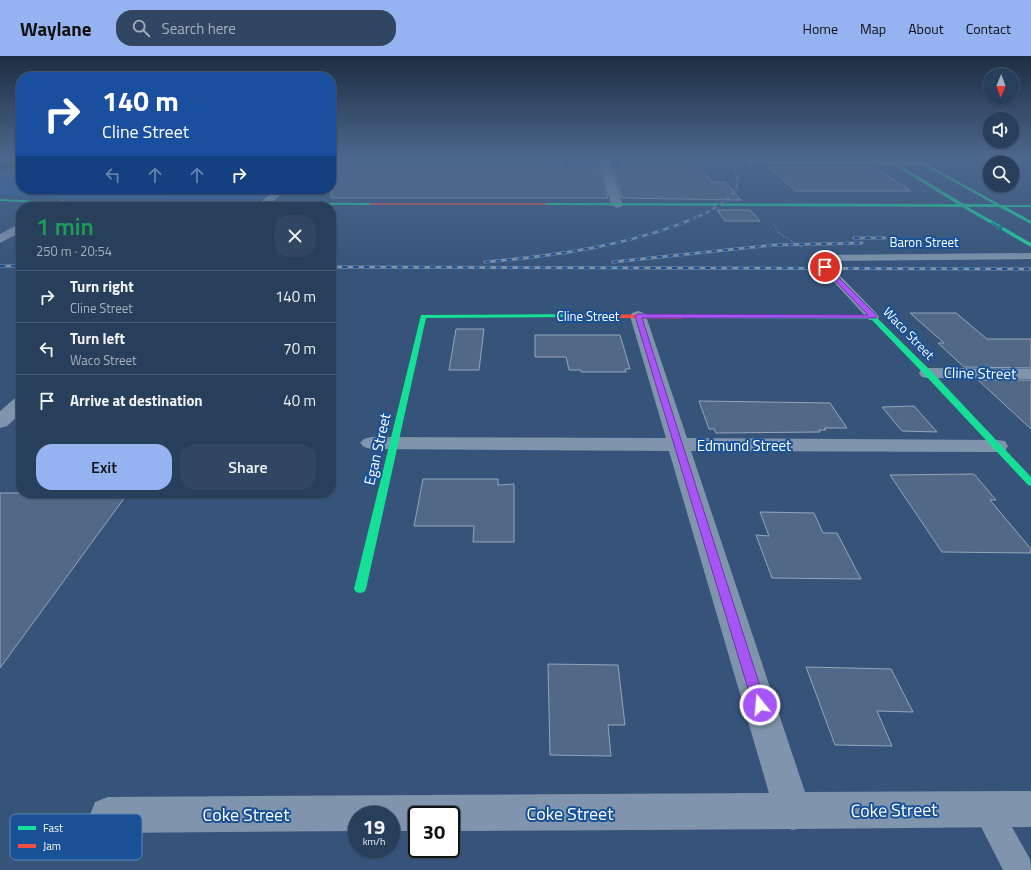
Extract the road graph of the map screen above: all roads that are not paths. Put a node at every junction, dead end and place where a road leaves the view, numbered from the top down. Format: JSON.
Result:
{"nodes":[{"id":1,"x":614,"y":197,"type":"edge"},
{"id":2,"x":949,"y":197,"type":"edge"},
{"id":3,"x":984,"y":197,"type":"edge"},
{"id":4,"x":0,"y":200,"type":"edge"},
{"id":5,"x":24,"y":202,"type":"edge"},
{"id":6,"x":336,"y":204,"type":"edge"},
{"id":7,"x":616,"y":205,"type":"junction"},
{"id":8,"x":963,"y":206,"type":"junction"},
{"id":9,"x":1000,"y":206,"type":"junction"},
{"id":10,"x":1031,"y":206,"type":"edge"},
{"id":11,"x":1031,"y":223,"type":"edge"},
{"id":12,"x":16,"y":230,"type":"edge"},
{"id":13,"x":0,"y":239,"type":"edge"},
{"id":14,"x":1031,"y":245,"type":"edge"},
{"id":15,"x":1031,"y":256,"type":"edge"},
{"id":16,"x":817,"y":258,"type":"joint"},
{"id":17,"x":423,"y":316,"type":"joint"},
{"id":18,"x":638,"y":316,"type":"junction"},
{"id":19,"x":874,"y":317,"type":"junction"},
{"id":20,"x":928,"y":373,"type":"junction"},
{"id":21,"x":1031,"y":374,"type":"edge"},
{"id":22,"x":16,"y":408,"type":"edge"},
{"id":23,"x":0,"y":422,"type":"edge"},
{"id":24,"x":371,"y":443,"type":"dead end"},
{"id":25,"x":392,"y":444,"type":"junction"},
{"id":26,"x":679,"y":445,"type":"junction"},
{"id":27,"x":997,"y":446,"type":"junction"},
{"id":28,"x":1031,"y":483,"type":"edge"},
{"id":29,"x":360,"y":589,"type":"dead end"},
{"id":30,"x":986,"y":809,"type":"junction"},
{"id":31,"x":1031,"y":809,"type":"edge"},
{"id":32,"x":793,"y":812,"type":"junction"},
{"id":33,"x":142,"y":815,"type":"edge"},
{"id":34,"x":1019,"y":870,"type":"edge"}],
"edges":[{"from":1,"to":7,"type":"street"},
{"from":2,"to":8,"type":"main road"},
{"from":3,"to":9,"type":"main road"},
{"from":4,"to":5,"type":"main road"},
{"from":6,"to":7,"type":"main road"},
{"from":7,"to":8,"type":"main road"},
{"from":8,"to":9,"type":"main road"},
{"from":8,"to":14,"type":"main road","one_way":true},
{"from":9,"to":10,"type":"main road"},
{"from":9,"to":11,"type":"main road"},
{"from":12,"to":13,"type":"street"},
{"from":15,"to":16,"type":"lane","name":"Baron Street"},
{"from":16,"to":19,"type":"lane","name":"Waco Street"},
{"from":17,"to":18,"type":"main road","name":"Cline Street"},
{"from":17,"to":25,"type":"main road","name":"Egan Street"},
{"from":18,"to":19,"type":"main road","name":"Cline Street"},
{"from":18,"to":26,"type":"street"},
{"from":19,"to":20,"type":"main road","name":"Waco Street"},
{"from":20,"to":21,"type":"street","name":"Cline Street"},
{"from":20,"to":27,"type":"main road","name":"Waco Street"},
{"from":22,"to":23,"type":"street"},
{"from":24,"to":25,"type":"street","name":"Edmund Street"},
{"from":25,"to":26,"type":"street","name":"Edmund Street"},
{"from":25,"to":29,"type":"main road","name":"Egan Street"},
{"from":26,"to":27,"type":"street","name":"Edmund Street"},
{"from":26,"to":32,"type":"street"},
{"from":27,"to":28,"type":"main road","name":"Waco Street"},
{"from":30,"to":31,"type":"street","name":"Coke Street"},
{"from":30,"to":32,"type":"street","name":"Coke Street"},
{"from":30,"to":34,"type":"lane"},
{"from":32,"to":33,"type":"street","name":"Coke Street"}]}
